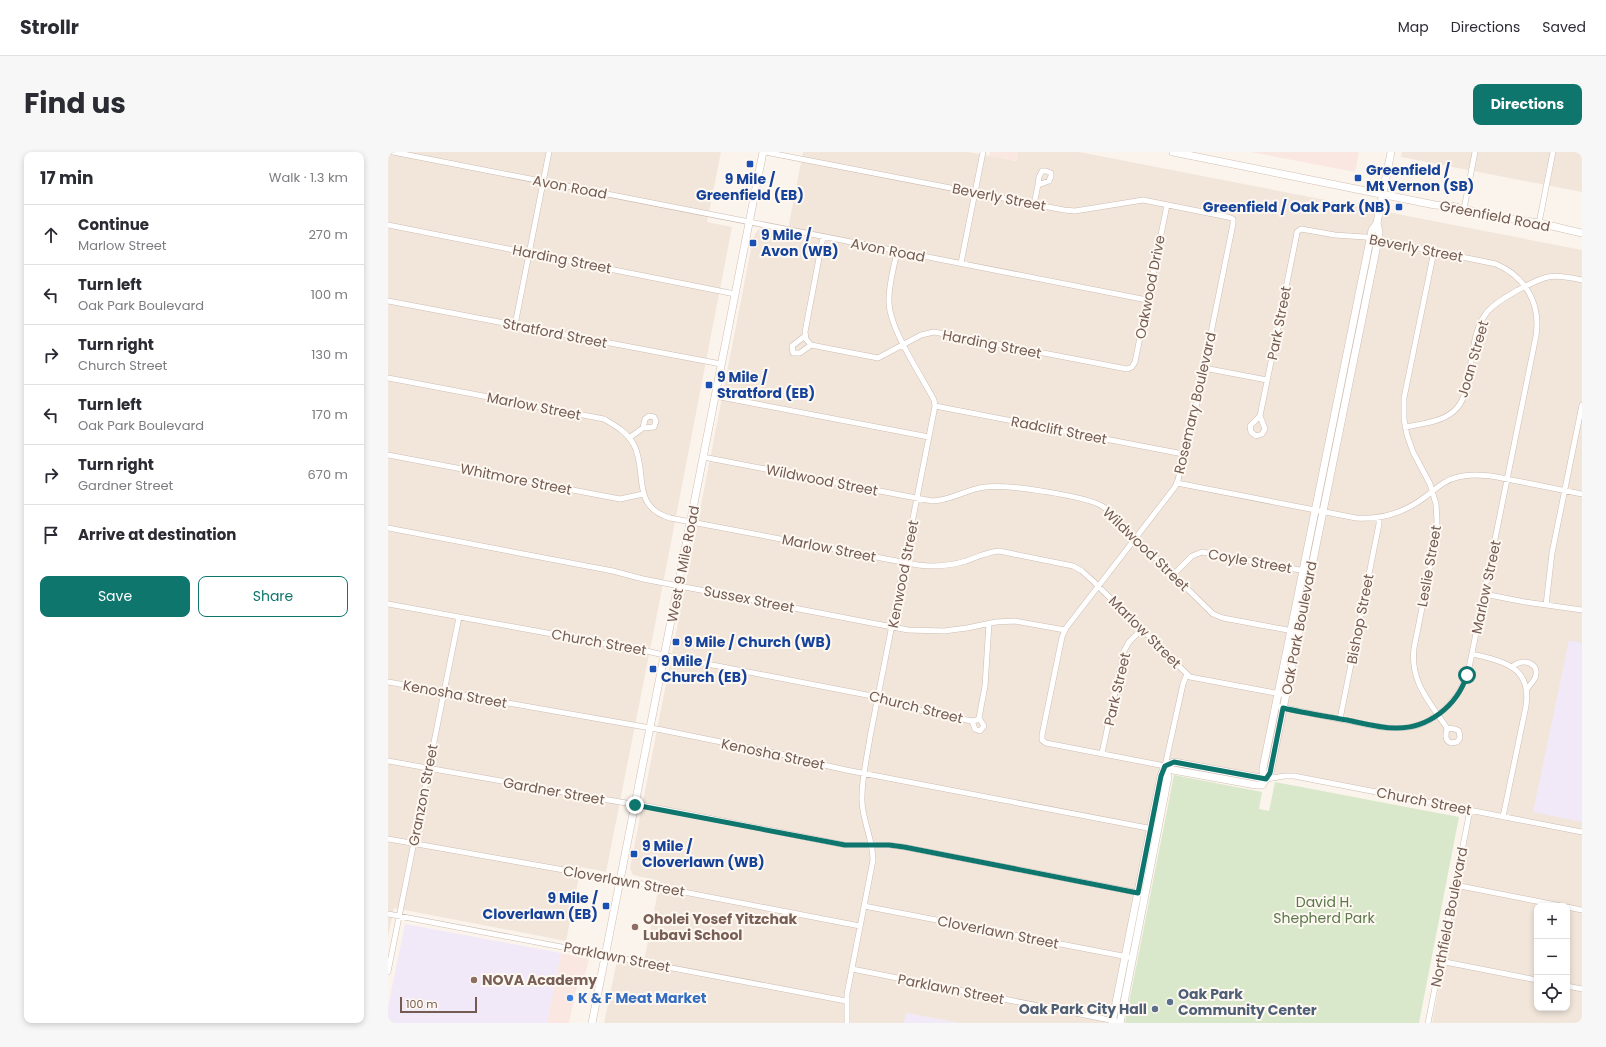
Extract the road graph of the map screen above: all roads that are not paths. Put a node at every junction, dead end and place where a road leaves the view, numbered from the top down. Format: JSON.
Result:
{"nodes":[{"id":1,"x":393,"y":152,"type":"edge"},
{"id":2,"x":549,"y":152,"type":"edge"},
{"id":3,"x":764,"y":152,"type":"edge"},
{"id":4,"x":983,"y":152,"type":"edge"},
{"id":5,"x":1173,"y":152,"type":"edge"},
{"id":6,"x":1391,"y":152,"type":"edge"},
{"id":7,"x":1475,"y":152,"type":"edge"},
{"id":8,"x":1553,"y":152,"type":"edge"},
{"id":9,"x":544,"y":182,"type":"junction"},
{"id":10,"x":1038,"y":185,"type":"dead end"},
{"id":11,"x":975,"y":193,"type":"junction"},
{"id":12,"x":1383,"y":194,"type":"junction"},
{"id":13,"x":1034,"y":204,"type":"junction"},
{"id":14,"x":1167,"y":205,"type":"junction"},
{"id":15,"x":1464,"y":209,"type":"junction"},
{"id":16,"x":1233,"y":219,"type":"joint"},
{"id":17,"x":749,"y":223,"type":"junction"},
{"id":18,"x":1539,"y":224,"type":"junction"},
{"id":19,"x":388,"y":225,"type":"edge"},
{"id":20,"x":1298,"y":231,"type":"joint"},
{"id":21,"x":1582,"y":233,"type":"edge"},
{"id":22,"x":823,"y":237,"type":"junction"},
{"id":23,"x":1374,"y":239,"type":"junction"},
{"id":24,"x":896,"y":251,"type":"junction"},
{"id":25,"x":1434,"y":251,"type":"junction"},
{"id":26,"x":529,"y":253,"type":"junction"},
{"id":27,"x":961,"y":264,"type":"junction"},
{"id":28,"x":1582,"y":280,"type":"edge"},
{"id":29,"x":1526,"y":286,"type":"junction"},
{"id":30,"x":735,"y":294,"type":"junction"},
{"id":31,"x":1147,"y":300,"type":"junction"},
{"id":32,"x":388,"y":301,"type":"edge"},
{"id":33,"x":515,"y":325,"type":"junction"},
{"id":34,"x":805,"y":336,"type":"junction"},
{"id":35,"x":811,"y":345,"type":"junction"},
{"id":36,"x":904,"y":345,"type":"junction"},
{"id":37,"x":721,"y":364,"type":"junction"},
{"id":38,"x":1131,"y":368,"type":"joint"},
{"id":39,"x":1204,"y":368,"type":"junction"},
{"id":40,"x":388,"y":378,"type":"edge"},
{"id":41,"x":1267,"y":380,"type":"junction"},
{"id":42,"x":715,"y":396,"type":"junction"},
{"id":43,"x":1582,"y":405,"type":"edge"},
{"id":44,"x":935,"y":406,"type":"junction"},
{"id":45,"x":1260,"y":416,"type":"dead end"},
{"id":46,"x":1405,"y":427,"type":"junction"},
{"id":47,"x":643,"y":428,"type":"dead end"},
{"id":48,"x":929,"y":437,"type":"junction"},
{"id":49,"x":629,"y":438,"type":"junction"},
{"id":50,"x":1184,"y":454,"type":"junction"},
{"id":51,"x":388,"y":455,"type":"edge"},
{"id":52,"x":703,"y":457,"type":"junction"},
{"id":53,"x":1508,"y":479,"type":"junction"},
{"id":54,"x":1177,"y":483,"type":"junction"},
{"id":55,"x":1432,"y":490,"type":"junction"},
{"id":56,"x":1565,"y":491,"type":"junction"},
{"id":57,"x":644,"y":494,"type":"junction"},
{"id":58,"x":1582,"y":494,"type":"edge"},
{"id":59,"x":917,"y":499,"type":"junction"},
{"id":60,"x":1319,"y":511,"type":"junction"},
{"id":61,"x":1379,"y":518,"type":"junction"},
{"id":62,"x":691,"y":522,"type":"junction"},
{"id":63,"x":388,"y":528,"type":"edge"},
{"id":64,"x":1135,"y":538,"type":"junction"},
{"id":65,"x":905,"y":563,"type":"junction"},
{"id":66,"x":1307,"y":571,"type":"junction"},
{"id":67,"x":1173,"y":575,"type":"junction"},
{"id":68,"x":678,"y":586,"type":"junction"},
{"id":69,"x":1098,"y":586,"type":"junction"},
{"id":70,"x":1484,"y":594,"type":"junction"},
{"id":71,"x":388,"y":604,"type":"edge"},
{"id":72,"x":1546,"y":604,"type":"junction"},
{"id":73,"x":1582,"y":610,"type":"edge"},
{"id":74,"x":459,"y":617,"type":"junction"},
{"id":75,"x":989,"y":623,"type":"junction"},
{"id":76,"x":892,"y":627,"type":"junction"},
{"id":77,"x":1142,"y":629,"type":"junction"},
{"id":78,"x":1065,"y":630,"type":"junction"},
{"id":79,"x":1295,"y":631,"type":"junction"},
{"id":80,"x":1472,"y":654,"type":"junction"},
{"id":81,"x":665,"y":656,"type":"junction"},
{"id":82,"x":1512,"y":667,"type":"junction"},
{"id":83,"x":1187,"y":674,"type":"junction"},
{"id":84,"x":388,"y":682,"type":"edge"},
{"id":85,"x":1527,"y":689,"type":"junction"},
{"id":86,"x":444,"y":692,"type":"junction"},
{"id":87,"x":1282,"y":694,"type":"junction"},
{"id":88,"x":879,"y":698,"type":"junction"},
{"id":89,"x":1279,"y":707,"type":"junction"},
{"id":90,"x":1438,"y":715,"type":"junction"},
{"id":91,"x":979,"y":718,"type":"junction"},
{"id":92,"x":1340,"y":719,"type":"junction"},
{"id":93,"x":972,"y":721,"type":"junction"},
{"id":94,"x":1447,"y":728,"type":"dead end"},
{"id":95,"x":650,"y":729,"type":"junction"},
{"id":96,"x":1042,"y":740,"type":"joint"},
{"id":97,"x":1102,"y":753,"type":"junction"},
{"id":98,"x":388,"y":760,"type":"edge"},
{"id":99,"x":1165,"y":766,"type":"junction"},
{"id":100,"x":429,"y":768,"type":"junction"},
{"id":101,"x":865,"y":773,"type":"junction"},
{"id":102,"x":1266,"y":779,"type":"junction"},
{"id":103,"x":635,"y":805,"type":"junction"},
{"id":104,"x":1470,"y":810,"type":"junction"},
{"id":105,"x":1503,"y":817,"type":"junction"},
{"id":106,"x":1154,"y":830,"type":"junction"},
{"id":107,"x":1582,"y":832,"type":"edge"},
{"id":108,"x":388,"y":839,"type":"edge"},
{"id":109,"x":414,"y":843,"type":"junction"},
{"id":110,"x":872,"y":845,"type":"junction"},
{"id":111,"x":620,"y":880,"type":"junction"},
{"id":112,"x":1455,"y":885,"type":"junction"},
{"id":113,"x":1142,"y":893,"type":"junction"},
{"id":114,"x":1546,"y":903,"type":"edge"},
{"id":115,"x":864,"y":906,"type":"junction"},
{"id":116,"x":1570,"y":908,"type":"edge"},
{"id":117,"x":1582,"y":910,"type":"edge"},
{"id":118,"x":388,"y":914,"type":"edge"},
{"id":119,"x":399,"y":916,"type":"junction"},
{"id":120,"x":860,"y":926,"type":"junction"},
{"id":121,"x":605,"y":954,"type":"junction"},
{"id":122,"x":1129,"y":957,"type":"junction"},
{"id":123,"x":1440,"y":961,"type":"junction"},
{"id":124,"x":852,"y":969,"type":"junction"},
{"id":125,"x":388,"y":972,"type":"edge"},
{"id":126,"x":1534,"y":979,"type":"edge"},
{"id":127,"x":1570,"y":987,"type":"edge"},
{"id":128,"x":1582,"y":989,"type":"edge"},
{"id":129,"x":1118,"y":994,"type":"junction"},
{"id":130,"x":1126,"y":996,"type":"junction"},
{"id":131,"x":846,"y":1001,"type":"junction"},
{"id":132,"x":1116,"y":1022,"type":"edge"},
{"id":133,"x":592,"y":1023,"type":"edge"},
{"id":134,"x":847,"y":1023,"type":"edge"},
{"id":135,"x":1428,"y":1023,"type":"edge"}],
"edges":[{"from":1,"to":9,"type":"street","name":"Avon Road"},
{"from":2,"to":9,"type":"street"},
{"from":3,"to":11,"type":"street","name":"Beverly Street"},
{"from":3,"to":17,"type":"main road","name":"West 9 Mile Road"},
{"from":4,"to":11,"type":"street"},
{"from":5,"to":12,"type":"main road","name":"Greenfield Road"},
{"from":6,"to":12,"type":"main road","name":"Oak Park Boulevard"},
{"from":7,"to":15,"type":"street"},
{"from":8,"to":18,"type":"street"},
{"from":9,"to":17,"type":"street","name":"Avon Road"},
{"from":9,"to":26,"type":"street"},
{"from":10,"to":13,"type":"street"},
{"from":11,"to":13,"type":"street","name":"Beverly Street"},
{"from":11,"to":27,"type":"street"},
{"from":12,"to":15,"type":"main road","name":"Greenfield Road"},
{"from":12,"to":23,"type":"main road","name":"Oak Park Boulevard"},
{"from":13,"to":14,"type":"street","name":"Beverly Street"},
{"from":14,"to":16,"type":"street","name":"Beverly Street"},
{"from":14,"to":31,"type":"street","name":"Oakwood Drive"},
{"from":15,"to":18,"type":"main road","name":"Greenfield Road"},
{"from":16,"to":39,"type":"street","name":"Rosemary Boulevard"},
{"from":17,"to":22,"type":"street","name":"Avon Road"},
{"from":17,"to":30,"type":"main road","name":"West 9 Mile Road"},
{"from":18,"to":21,"type":"main road","name":"Greenfield Road"},
{"from":19,"to":26,"type":"street","name":"Harding Street"},
{"from":20,"to":23,"type":"street","name":"Beverly Street"},
{"from":20,"to":41,"type":"street","name":"Park Street"},
{"from":22,"to":24,"type":"street","name":"Avon Road"},
{"from":22,"to":34,"type":"street"},
{"from":23,"to":25,"type":"street","name":"Beverly Street"},
{"from":23,"to":60,"type":"main road","name":"Oak Park Boulevard"},
{"from":24,"to":27,"type":"street","name":"Avon Road"},
{"from":24,"to":36,"type":"street"},
{"from":25,"to":29,"type":"street","name":"Beverly Street"},
{"from":25,"to":46,"type":"street","name":"Leslie Street"},
{"from":26,"to":30,"type":"street","name":"Harding Street"},
{"from":26,"to":33,"type":"street"},
{"from":27,"to":31,"type":"street","name":"Avon Road"},
{"from":28,"to":29,"type":"street","name":"Joan Street"},
{"from":29,"to":46,"type":"street","name":"Joan Street"},
{"from":29,"to":53,"type":"street","name":"Marlow Street"},
{"from":30,"to":37,"type":"main road","name":"West 9 Mile Road"},
{"from":31,"to":38,"type":"street","name":"Oakwood Drive"},
{"from":32,"to":33,"type":"street","name":"Stratford Street"},
{"from":33,"to":37,"type":"street","name":"Stratford Street"},
{"from":34,"to":35,"type":"street"},
{"from":34,"to":35,"type":"street"},
{"from":35,"to":36,"type":"street","name":"Harding Street"},
{"from":36,"to":38,"type":"street","name":"Harding Street"},
{"from":36,"to":44,"type":"street"},
{"from":37,"to":42,"type":"main road","name":"West 9 Mile Road"},
{"from":39,"to":41,"type":"street"},
{"from":39,"to":50,"type":"street","name":"Rosemary Boulevard"},
{"from":40,"to":49,"type":"street","name":"Marlow Street"},
{"from":41,"to":45,"type":"street","name":"Park Street"},
{"from":42,"to":48,"type":"street"},
{"from":42,"to":52,"type":"main road","name":"West 9 Mile Road"},
{"from":43,"to":56,"type":"street"},
{"from":44,"to":48,"type":"street","name":"Kenwood Street"},
{"from":44,"to":50,"type":"street","name":"Radclift Street"},
{"from":46,"to":55,"type":"street","name":"Leslie Street"},
{"from":47,"to":49,"type":"street"},
{"from":48,"to":59,"type":"street","name":"Kenwood Street"},
{"from":49,"to":57,"type":"street","name":"Marlow Street"},
{"from":50,"to":54,"type":"street","name":"Rosemary Boulevard"},
{"from":51,"to":57,"type":"street","name":"Whitmore Street"},
{"from":52,"to":59,"type":"street","name":"Wildwood Street"},
{"from":52,"to":62,"type":"main road","name":"West 9 Mile Road"},
{"from":53,"to":55,"type":"street"},
{"from":53,"to":56,"type":"street"},
{"from":53,"to":70,"type":"street","name":"Marlow Street"},
{"from":54,"to":60,"type":"street"},
{"from":54,"to":64,"type":"street","name":"Rosemary Boulevard"},
{"from":55,"to":61,"type":"street"},
{"from":55,"to":90,"type":"street","name":"Leslie Street"},
{"from":56,"to":58,"type":"street"},
{"from":56,"to":72,"type":"street"},
{"from":57,"to":62,"type":"street","name":"Marlow Street"},
{"from":59,"to":64,"type":"street","name":"Wildwood Street"},
{"from":59,"to":65,"type":"street","name":"Kenwood Street"},
{"from":60,"to":61,"type":"street"},
{"from":60,"to":66,"type":"main road","name":"Oak Park Boulevard"},
{"from":61,"to":92,"type":"street","name":"Bishop Street"},
{"from":62,"to":65,"type":"street","name":"Marlow Street"},
{"from":62,"to":68,"type":"main road","name":"West 9 Mile Road"},
{"from":63,"to":68,"type":"street","name":"Sussex Street"},
{"from":64,"to":67,"type":"street","name":"Wildwood Street"},
{"from":64,"to":69,"type":"street","name":"Rosemary Boulevard"},
{"from":65,"to":69,"type":"street","name":"Marlow Street"},
{"from":65,"to":76,"type":"street","name":"Kenwood Street"},
{"from":66,"to":67,"type":"street","name":"Coyle Street"},
{"from":66,"to":79,"type":"main road","name":"Oak Park Boulevard"},
{"from":67,"to":79,"type":"street","name":"Wildwood Street"},
{"from":68,"to":76,"type":"street","name":"Sussex Street"},
{"from":68,"to":81,"type":"main road","name":"West 9 Mile Road"},
{"from":69,"to":77,"type":"street","name":"Marlow Street"},
{"from":69,"to":78,"type":"street","name":"Rosemary Boulevard"},
{"from":70,"to":72,"type":"street"},
{"from":70,"to":80,"type":"street","name":"Marlow Street"},
{"from":71,"to":74,"type":"street","name":"Church Street"},
{"from":72,"to":73,"type":"street"},
{"from":74,"to":81,"type":"street","name":"Church Street"},
{"from":74,"to":86,"type":"street","name":"Granzon Street"},
{"from":75,"to":76,"type":"street","name":"Sussex Street"},
{"from":75,"to":78,"type":"street","name":"Sussex Street"},
{"from":75,"to":91,"type":"street","name":"Church Street"},
{"from":76,"to":88,"type":"street","name":"Kenwood Street"},
{"from":77,"to":83,"type":"street","name":"Marlow Street"},
{"from":77,"to":97,"type":"street","name":"Park Street"},
{"from":78,"to":96,"type":"street","name":"Rosemary Boulevard"},
{"from":79,"to":87,"type":"main road","name":"Oak Park Boulevard"},
{"from":80,"to":82,"type":"street"},
{"from":80,"to":90,"type":"street","name":"Marlow Street"},
{"from":81,"to":88,"type":"street","name":"Church Street"},
{"from":81,"to":95,"type":"main road","name":"West 9 Mile Road"},
{"from":82,"to":85,"type":"street"},
{"from":82,"to":85,"type":"street"},
{"from":83,"to":87,"type":"street","name":"Marlow Street"},
{"from":83,"to":99,"type":"street"},
{"from":84,"to":86,"type":"street","name":"Kenosha Street"},
{"from":85,"to":105,"type":"street"},
{"from":86,"to":95,"type":"street","name":"Kenosha Street"},
{"from":86,"to":100,"type":"street","name":"Granzon Street"},
{"from":87,"to":89,"type":"main road","name":"Oak Park Boulevard"},
{"from":88,"to":93,"type":"street","name":"Church Street"},
{"from":88,"to":101,"type":"street","name":"Kenwood Street"},
{"from":89,"to":92,"type":"street","name":"Marlow Street"},
{"from":89,"to":102,"type":"main road","name":"Oak Park Boulevard"},
{"from":90,"to":92,"type":"street","name":"Marlow Street"},
{"from":90,"to":94,"type":"street","name":"Leslie Street"},
{"from":91,"to":93,"type":"street","name":"Church Street"},
{"from":91,"to":93,"type":"street","name":"Church Street"},
{"from":95,"to":101,"type":"street","name":"Kenosha Street"},
{"from":95,"to":103,"type":"main road","name":"West 9 Mile Road"},
{"from":96,"to":97,"type":"street","name":"Church Street"},
{"from":97,"to":99,"type":"street","name":"Church Street"},
{"from":98,"to":100,"type":"street","name":"Gardner Street"},
{"from":99,"to":102,"type":"main road","name":"Church Street"},
{"from":99,"to":106,"type":"main road"},
{"from":100,"to":103,"type":"street","name":"Gardner Street"},
{"from":100,"to":109,"type":"street","name":"Granzon Street"},
{"from":101,"to":106,"type":"street","name":"Kenosha Street"},
{"from":101,"to":110,"type":"street","name":"Kenwood Street"},
{"from":102,"to":104,"type":"street","name":"Church Street"},
{"from":103,"to":110,"type":"street","name":"Gardner Street"},
{"from":103,"to":111,"type":"main road","name":"West 9 Mile Road"},
{"from":104,"to":105,"type":"street","name":"Church Street"},
{"from":104,"to":112,"type":"street","name":"Northfield Boulevard"},
{"from":105,"to":107,"type":"street","name":"Church Street"},
{"from":106,"to":113,"type":"main road"},
{"from":108,"to":109,"type":"street","name":"Cloverlawn Street"},
{"from":109,"to":111,"type":"street","name":"Cloverlawn Street"},
{"from":109,"to":119,"type":"street","name":"Granzon Street"},
{"from":110,"to":113,"type":"street","name":"Gardner Street"},
{"from":110,"to":115,"type":"street","name":"Kenwood Street"},
{"from":111,"to":120,"type":"street","name":"Cloverlawn Street"},
{"from":111,"to":121,"type":"main road","name":"West 9 Mile Road"},
{"from":112,"to":114,"type":"street"},
{"from":112,"to":123,"type":"street","name":"Northfield Boulevard"},
{"from":113,"to":122,"type":"main road"},
{"from":115,"to":120,"type":"street","name":"Kenwood Street"},
{"from":115,"to":122,"type":"street","name":"Cloverlawn Street"},
{"from":116,"to":117,"type":"street"},
{"from":118,"to":119,"type":"street","name":"Parklawn Street"},
{"from":119,"to":121,"type":"street","name":"Parklawn Street"},
{"from":119,"to":125,"type":"street","name":"Granzon Street"},
{"from":120,"to":124,"type":"street","name":"Kenwood Street"},
{"from":121,"to":131,"type":"street","name":"Parklawn Street"},
{"from":121,"to":133,"type":"main road","name":"West 9 Mile Road"},
{"from":122,"to":129,"type":"main road"},
{"from":122,"to":130,"type":"main road"},
{"from":123,"to":126,"type":"street"},
{"from":123,"to":135,"type":"street","name":"Northfield Boulevard"},
{"from":124,"to":131,"type":"street","name":"Kenwood Street"},
{"from":124,"to":132,"type":"street","name":"Parklawn Street"},
{"from":127,"to":128,"type":"street"},
{"from":129,"to":130,"type":"street"},
{"from":129,"to":132,"type":"main road"},
{"from":130,"to":132,"type":"main road"},
{"from":131,"to":134,"type":"street"}]}
